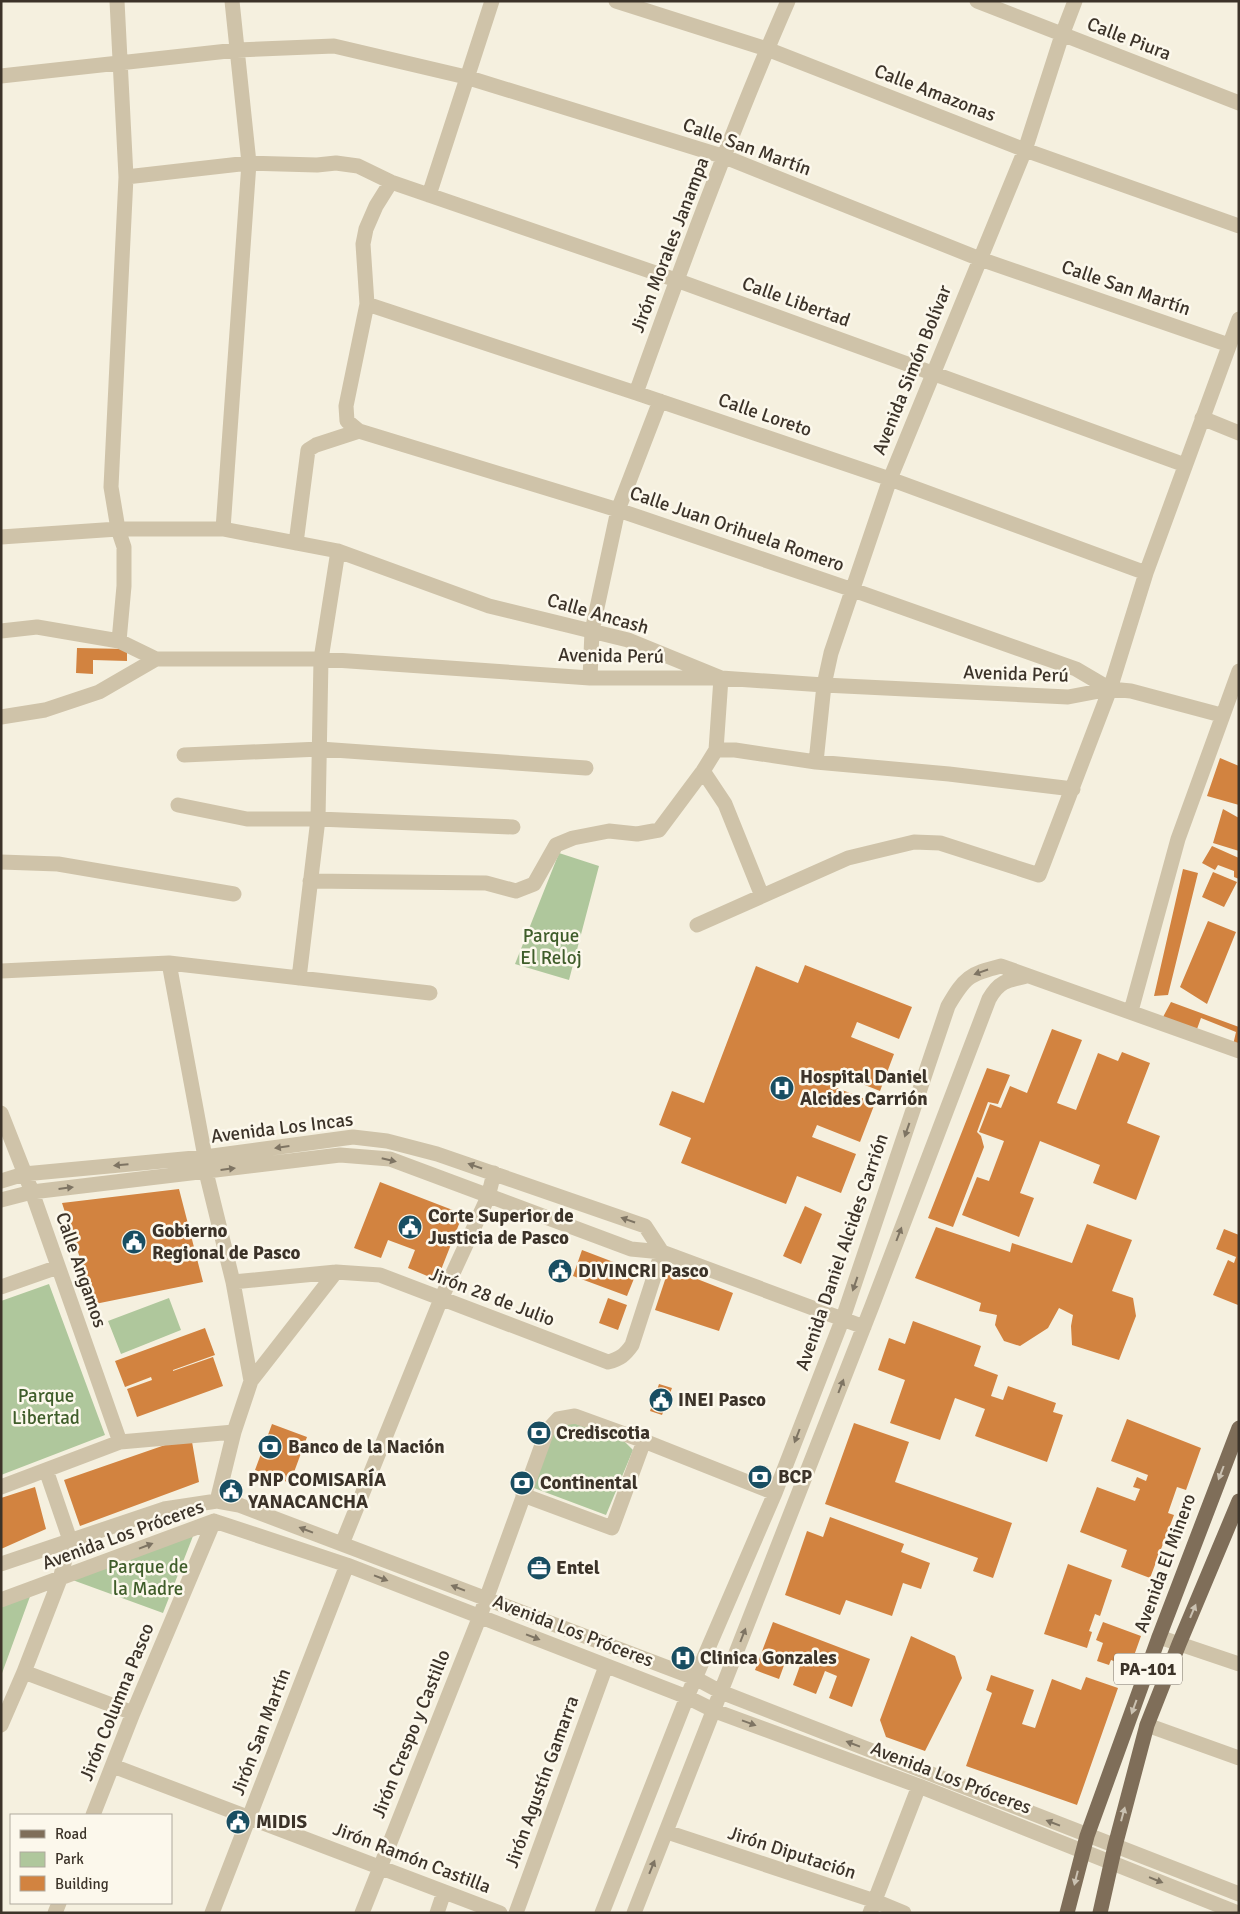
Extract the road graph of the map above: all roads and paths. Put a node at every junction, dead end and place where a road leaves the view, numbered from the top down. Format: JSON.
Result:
{"nodes":[{"id":1,"x":117,"y":1,"type":"edge"},
{"id":2,"x":232,"y":1,"type":"edge"},
{"id":3,"x":492,"y":1,"type":"edge"},
{"id":4,"x":616,"y":1,"type":"edge"},
{"id":5,"x":788,"y":1,"type":"edge"},
{"id":6,"x":977,"y":1,"type":"edge"},
{"id":7,"x":1075,"y":1,"type":"edge"},
{"id":8,"x":1062,"y":35,"type":"junction"},
{"id":9,"x":767,"y":49,"type":"junction"},
{"id":10,"x":237,"y":50,"type":"junction"},
{"id":11,"x":120,"y":62,"type":"junction"},
{"id":12,"x":1,"y":76,"type":"edge"},
{"id":13,"x":466,"y":78,"type":"junction"},
{"id":14,"x":1239,"y":103,"type":"edge"},
{"id":15,"x":1024,"y":150,"type":"junction"},
{"id":16,"x":725,"y":157,"type":"junction"},
{"id":17,"x":249,"y":163,"type":"junction"},
{"id":18,"x":126,"y":177,"type":"junction"},
{"id":19,"x":391,"y":182,"type":"junction"},
{"id":20,"x":428,"y":195,"type":"junction"},
{"id":21,"x":1239,"y":226,"type":"edge"},
{"id":22,"x":980,"y":259,"type":"junction"},
{"id":23,"x":676,"y":280,"type":"junction"},
{"id":24,"x":367,"y":304,"type":"junction"},
{"id":25,"x":1239,"y":319,"type":"edge"},
{"id":26,"x":1229,"y":345,"type":"junction"},
{"id":27,"x":933,"y":372,"type":"junction"},
{"id":28,"x":636,"y":393,"type":"junction"},
{"id":29,"x":660,"y":401,"type":"junction"},
{"id":30,"x":1202,"y":418,"type":"junction"},
{"id":31,"x":359,"y":431,"type":"junction"},
{"id":32,"x":1239,"y":433,"type":"edge"},
{"id":33,"x":1185,"y":465,"type":"junction"},
{"id":34,"x":890,"y":479,"type":"junction"},
{"id":35,"x":618,"y":510,"type":"junction"},
{"id":36,"x":118,"y":529,"type":"junction"},
{"id":37,"x":223,"y":529,"type":"junction"},
{"id":38,"x":1,"y":537,"type":"edge"},
{"id":39,"x":296,"y":543,"type":"junction"},
{"id":40,"x":338,"y":551,"type":"junction"},
{"id":41,"x":1146,"y":573,"type":"junction"},
{"id":42,"x":853,"y":590,"type":"junction"},
{"id":43,"x":1,"y":631,"type":"edge"},
{"id":44,"x":592,"y":631,"type":"junction"},
{"id":45,"x":119,"y":641,"type":"junction"},
{"id":46,"x":156,"y":659,"type":"junction"},
{"id":47,"x":321,"y":659,"type":"junction"},
{"id":48,"x":1239,"y":671,"type":"edge"},
{"id":49,"x":590,"y":678,"type":"junction"},
{"id":50,"x":721,"y":678,"type":"junction"},
{"id":51,"x":824,"y":685,"type":"junction"},
{"id":52,"x":1110,"y":689,"type":"junction"},
{"id":53,"x":1222,"y":715,"type":"junction"},
{"id":54,"x":1,"y":717,"type":"edge"},
{"id":55,"x":320,"y":749,"type":"junction"},
{"id":56,"x":716,"y":750,"type":"junction"},
{"id":57,"x":184,"y":755,"type":"dead end"},
{"id":58,"x":816,"y":762,"type":"junction"},
{"id":59,"x":586,"y":768,"type":"dead end"},
{"id":60,"x":703,"y":770,"type":"junction"},
{"id":61,"x":1073,"y":789,"type":"junction"},
{"id":62,"x":178,"y":805,"type":"dead end"},
{"id":63,"x":318,"y":819,"type":"junction"},
{"id":64,"x":512,"y":827,"type":"dead end"},
{"id":65,"x":1,"y":862,"type":"edge"},
{"id":66,"x":310,"y":881,"type":"junction"},
{"id":67,"x":234,"y":894,"type":"dead end"},
{"id":68,"x":762,"y":896,"type":"junction"},
{"id":69,"x":697,"y":924,"type":"dead end"},
{"id":70,"x":169,"y":963,"type":"junction"},
{"id":71,"x":1,"y":971,"type":"edge"},
{"id":72,"x":1027,"y":976,"type":"junction"},
{"id":73,"x":299,"y":978,"type":"junction"},
{"id":74,"x":430,"y":993,"type":"dead end"},
{"id":75,"x":1130,"y":1011,"type":"junction"},
{"id":76,"x":1239,"y":1051,"type":"edge"},
{"id":77,"x":1,"y":1113,"type":"edge"},
{"id":78,"x":304,"y":1144,"type":"junction"},
{"id":79,"x":307,"y":1160,"type":"junction"},
{"id":80,"x":205,"y":1164,"type":"junction"},
{"id":81,"x":494,"y":1173,"type":"junction"},
{"id":82,"x":24,"y":1174,"type":"junction"},
{"id":83,"x":1,"y":1181,"type":"edge"},
{"id":84,"x":32,"y":1192,"type":"junction"},
{"id":85,"x":488,"y":1197,"type":"junction"},
{"id":86,"x":1,"y":1200,"type":"edge"},
{"id":87,"x":662,"y":1252,"type":"junction"},
{"id":88,"x":58,"y":1267,"type":"junction"},
{"id":89,"x":336,"y":1272,"type":"junction"},
{"id":90,"x":233,"y":1282,"type":"junction"},
{"id":91,"x":1,"y":1287,"type":"edge"},
{"id":92,"x":441,"y":1300,"type":"junction"},
{"id":93,"x":843,"y":1318,"type":"junction"},
{"id":94,"x":864,"y":1327,"type":"junction"},
{"id":95,"x":251,"y":1380,"type":"junction"},
{"id":96,"x":812,"y":1398,"type":"junction"},
{"id":97,"x":833,"y":1406,"type":"junction"},
{"id":98,"x":1239,"y":1428,"type":"edge"},
{"id":99,"x":234,"y":1432,"type":"junction"},
{"id":100,"x":644,"y":1441,"type":"junction"},
{"id":101,"x":120,"y":1442,"type":"junction"},
{"id":102,"x":1234,"y":1452,"type":"edge"},
{"id":103,"x":46,"y":1470,"type":"junction"},
{"id":104,"x":1,"y":1487,"type":"edge"},
{"id":105,"x":775,"y":1493,"type":"junction"},
{"id":106,"x":524,"y":1495,"type":"junction"},
{"id":107,"x":216,"y":1500,"type":"junction"},
{"id":108,"x":1239,"y":1501,"type":"edge"},
{"id":109,"x":214,"y":1521,"type":"junction"},
{"id":110,"x":70,"y":1540,"type":"junction"},
{"id":111,"x":342,"y":1544,"type":"junction"},
{"id":112,"x":1,"y":1564,"type":"edge"},
{"id":113,"x":347,"y":1565,"type":"junction"},
{"id":114,"x":742,"y":1570,"type":"junction"},
{"id":115,"x":60,"y":1579,"type":"junction"},
{"id":116,"x":765,"y":1580,"type":"junction"},
{"id":117,"x":486,"y":1599,"type":"junction"},
{"id":118,"x":1,"y":1600,"type":"edge"},
{"id":119,"x":480,"y":1616,"type":"junction"},
{"id":120,"x":1159,"y":1637,"type":"junction"},
{"id":121,"x":1179,"y":1644,"type":"junction"},
{"id":122,"x":1239,"y":1664,"type":"edge"},
{"id":123,"x":606,"y":1666,"type":"junction"},
{"id":124,"x":24,"y":1672,"type":"junction"},
{"id":125,"x":695,"y":1678,"type":"junction"},
{"id":126,"x":721,"y":1692,"type":"junction"},
{"id":127,"x":687,"y":1697,"type":"junction"},
{"id":128,"x":715,"y":1711,"type":"junction"},
{"id":129,"x":133,"y":1714,"type":"junction"},
{"id":130,"x":1,"y":1725,"type":"edge"},
{"id":131,"x":1148,"y":1725,"type":"junction"},
{"id":132,"x":1121,"y":1743,"type":"junction"},
{"id":133,"x":1140,"y":1751,"type":"junction"},
{"id":134,"x":1239,"y":1758,"type":"edge"},
{"id":135,"x":112,"y":1766,"type":"junction"},
{"id":136,"x":919,"y":1786,"type":"junction"},
{"id":137,"x":93,"y":1814,"type":"edge"},
{"id":138,"x":248,"y":1817,"type":"junction"},
{"id":139,"x":667,"y":1832,"type":"junction"},
{"id":140,"x":1087,"y":1836,"type":"junction"},
{"id":141,"x":1115,"y":1846,"type":"junction"},
{"id":142,"x":1082,"y":1851,"type":"junction"},
{"id":143,"x":1111,"y":1863,"type":"junction"},
{"id":144,"x":380,"y":1867,"type":"junction"},
{"id":145,"x":444,"y":1892,"type":"junction"},
{"id":146,"x":1239,"y":1894,"type":"edge"},
{"id":147,"x":872,"y":1907,"type":"edge"},
{"id":148,"x":212,"y":1913,"type":"edge"},
{"id":149,"x":362,"y":1913,"type":"edge"},
{"id":150,"x":437,"y":1913,"type":"edge"},
{"id":151,"x":500,"y":1913,"type":"edge"},
{"id":152,"x":516,"y":1913,"type":"edge"},
{"id":153,"x":602,"y":1913,"type":"edge"},
{"id":154,"x":634,"y":1913,"type":"edge"},
{"id":155,"x":904,"y":1913,"type":"edge"},
{"id":156,"x":1067,"y":1913,"type":"edge"},
{"id":157,"x":1100,"y":1913,"type":"edge"},
{"id":158,"x":1238,"y":1913,"type":"edge"}],
"edges":[{"from":1,"to":11,"type":"street"},
{"from":2,"to":10,"type":"street"},
{"from":3,"to":13,"type":"street"},
{"from":4,"to":9,"type":"street","name":"Calle Amazonas"},
{"from":5,"to":9,"type":"street","name":"Jirón Morales Janampa"},
{"from":6,"to":8,"type":"street","name":"Calle Piura"},
{"from":7,"to":8,"type":"street","name":"Avenida Simón Bolívar"},
{"from":8,"to":14,"type":"street","name":"Calle Piura"},
{"from":8,"to":15,"type":"street","name":"Avenida Simón Bolívar"},
{"from":9,"to":15,"type":"street","name":"Calle Amazonas"},
{"from":9,"to":16,"type":"street","name":"Jirón Morales Janampa"},
{"from":10,"to":11,"type":"street","name":"Calle San Martín"},
{"from":10,"to":13,"type":"street","name":"Calle San Martín"},
{"from":10,"to":17,"type":"street"},
{"from":11,"to":12,"type":"street","name":"Calle San Martín"},
{"from":11,"to":18,"type":"street"},
{"from":13,"to":16,"type":"street","name":"Calle San Martín"},
{"from":13,"to":20,"type":"street"},
{"from":15,"to":21,"type":"street","name":"Calle Amazonas"},
{"from":15,"to":22,"type":"street","name":"Avenida Simón Bolívar"},
{"from":16,"to":22,"type":"street","name":"Calle San Martín"},
{"from":16,"to":23,"type":"street","name":"Jirón Morales Janampa"},
{"from":17,"to":18,"type":"street","name":"Calle Libertad"},
{"from":17,"to":19,"type":"street","name":"Calle Libertad"},
{"from":17,"to":37,"type":"street"},
{"from":18,"to":36,"type":"street"},
{"from":19,"to":20,"type":"street","name":"Calle Libertad"},
{"from":19,"to":24,"type":"street"},
{"from":20,"to":23,"type":"street","name":"Calle Libertad"},
{"from":22,"to":26,"type":"street","name":"Calle San Martín"},
{"from":22,"to":27,"type":"street","name":"Avenida Simón Bolívar"},
{"from":23,"to":27,"type":"street","name":"Calle Libertad"},
{"from":23,"to":28,"type":"street","name":"Jirón Morales Janampa"},
{"from":24,"to":28,"type":"street","name":"Calle Loreto"},
{"from":24,"to":31,"type":"street","name":"Calle Juan Orihuela Romero"},
{"from":25,"to":26,"type":"street"},
{"from":26,"to":30,"type":"street"},
{"from":27,"to":33,"type":"street","name":"Calle Libertad"},
{"from":27,"to":34,"type":"street","name":"Avenida Simón Bolívar"},
{"from":28,"to":29,"type":"street","name":"Calle Loreto"},
{"from":29,"to":34,"type":"street","name":"Calle Loreto"},
{"from":29,"to":35,"type":"street"},
{"from":30,"to":32,"type":"street"},
{"from":30,"to":33,"type":"street"},
{"from":31,"to":35,"type":"street","name":"Calle Juan Orihuela Romero"},
{"from":31,"to":39,"type":"street"},
{"from":33,"to":41,"type":"street"},
{"from":34,"to":41,"type":"street","name":"Calle Loreto"},
{"from":34,"to":42,"type":"street","name":"Avenida Simón Bolívar"},
{"from":35,"to":42,"type":"street","name":"Calle Juan Orihuela Romero"},
{"from":35,"to":44,"type":"street"},
{"from":36,"to":37,"type":"street","name":"Calle Ancash"},
{"from":36,"to":38,"type":"street","name":"Calle Ancash"},
{"from":36,"to":45,"type":"street"},
{"from":37,"to":39,"type":"street","name":"Calle Ancash"},
{"from":39,"to":40,"type":"street","name":"Calle Ancash"},
{"from":40,"to":44,"type":"street","name":"Calle Ancash"},
{"from":40,"to":47,"type":"street"},
{"from":41,"to":52,"type":"street"},
{"from":42,"to":51,"type":"street","name":"Avenida Simón Bolívar"},
{"from":42,"to":52,"type":"street","name":"Calle Juan Orihuela Romero"},
{"from":43,"to":45,"type":"street","name":"Avenida Perú"},
{"from":44,"to":49,"type":"street"},
{"from":44,"to":50,"type":"street","name":"Calle Ancash"},
{"from":45,"to":46,"type":"street","name":"Avenida Perú"},
{"from":46,"to":47,"type":"street","name":"Avenida Perú"},
{"from":46,"to":54,"type":"street"},
{"from":47,"to":49,"type":"street","name":"Avenida Perú"},
{"from":47,"to":55,"type":"street"},
{"from":48,"to":53,"type":"street"},
{"from":49,"to":50,"type":"street","name":"Avenida Perú"},
{"from":50,"to":51,"type":"street","name":"Avenida Perú"},
{"from":50,"to":56,"type":"street"},
{"from":51,"to":52,"type":"street","name":"Avenida Perú"},
{"from":51,"to":58,"type":"street","name":"Avenida Simón Bolívar"},
{"from":52,"to":53,"type":"street","name":"Avenida Perú"},
{"from":52,"to":61,"type":"street"},
{"from":53,"to":75,"type":"street"},
{"from":55,"to":57,"type":"street"},
{"from":55,"to":59,"type":"street"},
{"from":55,"to":63,"type":"street"},
{"from":56,"to":58,"type":"street"},
{"from":56,"to":60,"type":"street"},
{"from":58,"to":61,"type":"street"},
{"from":60,"to":66,"type":"street"},
{"from":60,"to":68,"type":"street"},
{"from":61,"to":68,"type":"street"},
{"from":62,"to":63,"type":"street"},
{"from":63,"to":64,"type":"street"},
{"from":63,"to":66,"type":"street"},
{"from":65,"to":67,"type":"street"},
{"from":66,"to":73,"type":"street"},
{"from":68,"to":69,"type":"street"},
{"from":70,"to":71,"type":"street"},
{"from":70,"to":73,"type":"street"},
{"from":70,"to":80,"type":"street"},
{"from":72,"to":75,"type":"street","name":"Avenida Daniel Alcides Carrión"},
{"from":72,"to":93,"type":"street","name":"Avenida Daniel Alcides Carrión","one_way":true},
{"from":94,"to":72,"type":"street","one_way":true},
{"from":73,"to":74,"type":"street"},
{"from":75,"to":76,"type":"street","name":"Avenida Daniel Alcides Carrión"},
{"from":77,"to":82,"type":"street","name":"Calle Angamos"},
{"from":78,"to":79,"type":"street"},
{"from":78,"to":80,"type":"street","name":"Avenida Los Incas","one_way":true},
{"from":81,"to":78,"type":"street","name":"Avenida Los Incas","one_way":true},
{"from":80,"to":79,"type":"street","name":"Avenida Los Incas","one_way":true},
{"from":79,"to":85,"type":"street","name":"Avenida Los Incas","one_way":true},
{"from":80,"to":82,"type":"street","name":"Avenida Los Incas","one_way":true},
{"from":84,"to":80,"type":"street","name":"Avenida Los Incas","one_way":true},
{"from":80,"to":90,"type":"street"},
{"from":81,"to":85,"type":"street"},
{"from":87,"to":81,"type":"street","name":"Avenida Los Incas","one_way":true},
{"from":82,"to":83,"type":"street","name":"Avenida Los Incas"},
{"from":82,"to":84,"type":"street","name":"Calle Angamos"},
{"from":84,"to":86,"type":"street","name":"Avenida Los Incas"},
{"from":84,"to":88,"type":"street","name":"Calle Angamos"},
{"from":85,"to":87,"type":"street","name":"Avenida Los Incas"},
{"from":85,"to":92,"type":"street"},
{"from":87,"to":92,"type":"street","name":"Jirón 28 de Julio"},
{"from":87,"to":93,"type":"street","name":"Avenida Los Incas"},
{"from":88,"to":91,"type":"street"},
{"from":88,"to":101,"type":"street","name":"Calle Angamos"},
{"from":89,"to":90,"type":"street","name":"Jirón 28 de Julio"},
{"from":89,"to":92,"type":"street","name":"Jirón 28 de Julio"},
{"from":89,"to":95,"type":"street"},
{"from":90,"to":95,"type":"street"},
{"from":92,"to":111,"type":"street"},
{"from":93,"to":94,"type":"street","name":"Avenida Los Incas"},
{"from":93,"to":96,"type":"street","name":"Avenida Daniel Alcides Carrión"},
{"from":97,"to":94,"type":"street","one_way":true},
{"from":95,"to":99,"type":"street"},
{"from":96,"to":97,"type":"street"},
{"from":96,"to":105,"type":"street","name":"Avenida Daniel Alcides Carrión","one_way":true},
{"from":97,"to":116,"type":"street"},
{"from":98,"to":102,"type":"main road","name":"Avenida El Minero","number":"PA-101"},
{"from":99,"to":101,"type":"street"},
{"from":99,"to":107,"type":"street"},
{"from":100,"to":105,"type":"street","name":"Jirón Crespo y Castillo"},
{"from":100,"to":106,"type":"street","name":"Jirón Crespo y Castillo"},
{"from":100,"to":106,"type":"street"},
{"from":101,"to":103,"type":"street"},
{"from":102,"to":120,"type":"main road","name":"Avenida El Minero","number":"PA-101","one_way":true},
{"from":103,"to":104,"type":"street"},
{"from":103,"to":110,"type":"street"},
{"from":105,"to":114,"type":"street","name":"Avenida Daniel Alcides Carrión"},
{"from":106,"to":117,"type":"street","name":"Jirón Crespo y Castillo"},
{"from":107,"to":110,"type":"street","name":"Avenida Los Próceres"},
{"from":111,"to":107,"type":"street","name":"Avenida Los Próceres","one_way":true},
{"from":121,"to":108,"type":"main road","number":"PA-101","one_way":true},
{"from":109,"to":113,"type":"street","name":"Avenida Los Próceres"},
{"from":115,"to":109,"type":"street","name":"Avenida Los Próceres","one_way":true},
{"from":109,"to":129,"type":"street","name":"Jirón Columna Pasco"},
{"from":110,"to":112,"type":"street","name":"Avenida Los Próceres"},
{"from":110,"to":115,"type":"street"},
{"from":117,"to":111,"type":"street","name":"Avenida Los Próceres","one_way":true},
{"from":113,"to":119,"type":"street","name":"Avenida Los Próceres","one_way":true},
{"from":113,"to":138,"type":"street","name":"Jirón San Martín"},
{"from":114,"to":116,"type":"street"},
{"from":114,"to":125,"type":"street","name":"Avenida Daniel Alcides Carrión"},
{"from":115,"to":118,"type":"street","name":"Avenida Los Próceres"},
{"from":115,"to":124,"type":"street"},
{"from":126,"to":116,"type":"street","one_way":true},
{"from":117,"to":119,"type":"street","name":"Jirón Crespo y Castillo"},
{"from":117,"to":125,"type":"street","name":"Avenida Los Próceres"},
{"from":119,"to":123,"type":"street","name":"Avenida Los Próceres","one_way":true},
{"from":119,"to":144,"type":"street","name":"Jirón Crespo y Castillo"},
{"from":120,"to":121,"type":"street"},
{"from":120,"to":132,"type":"main road","name":"Avenida El Minero","number":"PA-101","one_way":true},
{"from":121,"to":122,"type":"street"},
{"from":121,"to":131,"type":"main road","number":"PA-101"},
{"from":123,"to":127,"type":"street","name":"Avenida Los Próceres"},
{"from":123,"to":152,"type":"street","name":"Jirón Agustín Gamarra"},
{"from":124,"to":129,"type":"street"},
{"from":124,"to":130,"type":"street"},
{"from":125,"to":126,"type":"street","name":"Avenida Los Próceres"},
{"from":125,"to":127,"type":"street","name":"Avenida Daniel Alcides Carrión"},
{"from":126,"to":128,"type":"street"},
{"from":140,"to":126,"type":"street","name":"Avenida Los Próceres","one_way":true},
{"from":127,"to":128,"type":"street","name":"Avenida Los Próceres"},
{"from":127,"to":153,"type":"street","name":"Avenida Daniel Alcides Carrión"},
{"from":128,"to":136,"type":"street","name":"Avenida Los Próceres","one_way":true},
{"from":128,"to":139,"type":"street"},
{"from":129,"to":135,"type":"street","name":"Jirón Columna Pasco"},
{"from":131,"to":133,"type":"main road","number":"PA-101"},
{"from":131,"to":134,"type":"street"},
{"from":132,"to":133,"type":"main road"},
{"from":132,"to":140,"type":"main road","name":"Avenida El Minero","number":"PA-101"},
{"from":141,"to":133,"type":"main road","number":"PA-101","one_way":true},
{"from":135,"to":137,"type":"street","name":"Jirón Columna Pasco"},
{"from":135,"to":138,"type":"street","name":"Jirón Ramón Castilla"},
{"from":136,"to":142,"type":"street","name":"Avenida Los Próceres"},
{"from":136,"to":147,"type":"street"},
{"from":138,"to":144,"type":"street","name":"Jirón Ramón Castilla"},
{"from":138,"to":148,"type":"street","name":"Jirón San Martín"},
{"from":139,"to":147,"type":"street","name":"Jirón Diputación"},
{"from":154,"to":139,"type":"street","one_way":true},
{"from":140,"to":141,"type":"street","name":"Avenida Los Próceres"},
{"from":140,"to":142,"type":"main road","name":"Avenida El Minero","number":"PA-101"},
{"from":141,"to":143,"type":"main road","number":"PA-101"},
{"from":141,"to":146,"type":"street","name":"Avenida Los Próceres"},
{"from":142,"to":143,"type":"street","name":"Avenida Los Próceres"},
{"from":142,"to":156,"type":"main road","name":"Avenida El Minero","number":"PA-101","one_way":true},
{"from":143,"to":157,"type":"main road","number":"PA-101"},
{"from":143,"to":158,"type":"street","name":"Avenida Los Próceres","one_way":true},
{"from":144,"to":145,"type":"street","name":"Jirón Ramón Castilla"},
{"from":144,"to":149,"type":"street","name":"Jirón Crespo y Castillo"},
{"from":145,"to":150,"type":"street"},
{"from":145,"to":151,"type":"street","name":"Jirón Ramón Castilla"},
{"from":147,"to":155,"type":"street","name":"Jirón Diputación"}]}
